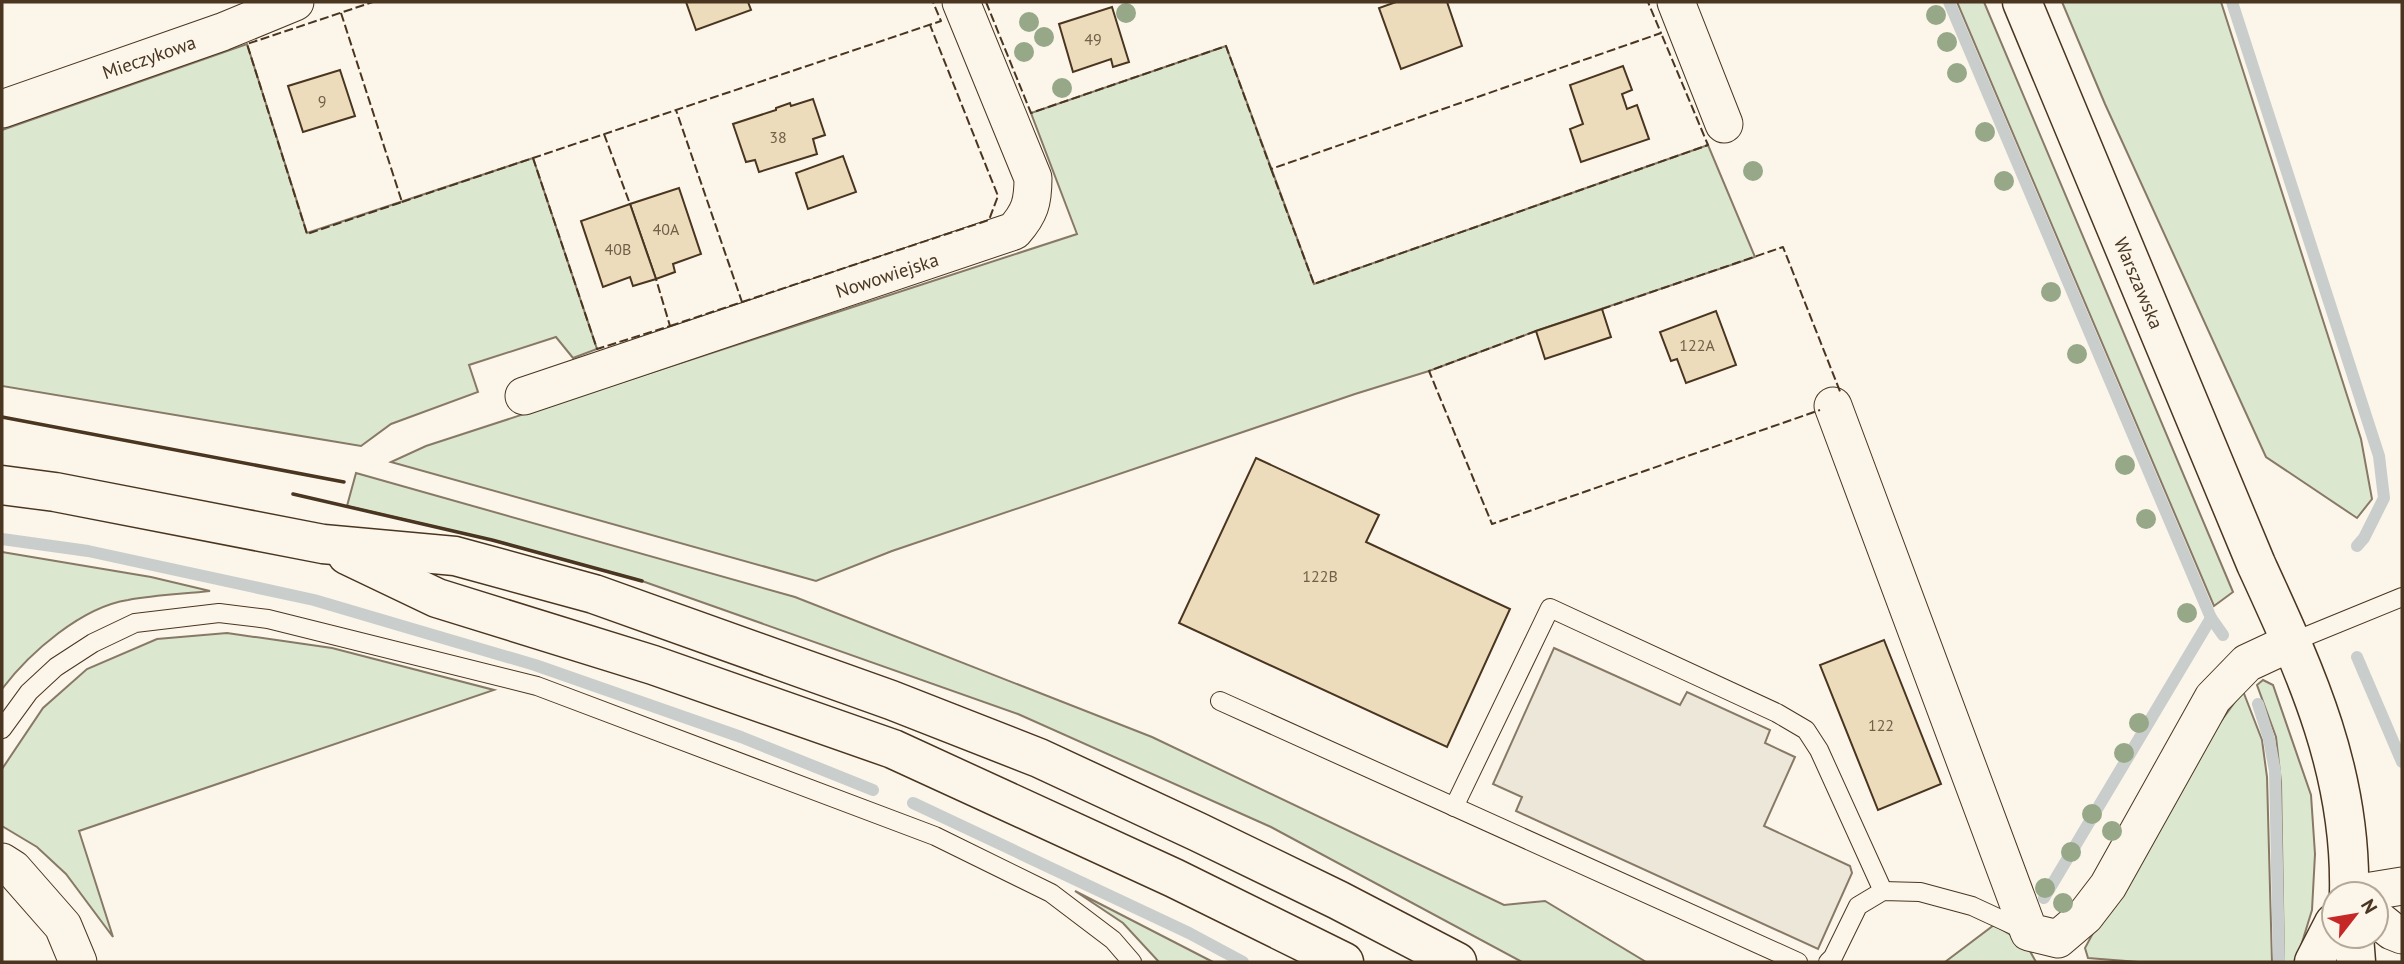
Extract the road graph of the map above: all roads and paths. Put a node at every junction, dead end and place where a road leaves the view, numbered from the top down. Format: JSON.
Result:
{"nodes":[{"id":1,"x":295,"y":2,"type":"edge"},
{"id":2,"x":961,"y":2,"type":"edge"},
{"id":3,"x":1676,"y":2,"type":"edge"},
{"id":4,"x":2022,"y":2,"type":"edge"},
{"id":5,"x":2,"y":109,"type":"edge"},
{"id":6,"x":1724,"y":124,"type":"dead end"},
{"id":7,"x":524,"y":396,"type":"dead end"},
{"id":8,"x":1833,"y":406,"type":"dead end"},
{"id":9,"x":2,"y":485,"type":"edge"},
{"id":10,"x":323,"y":544,"type":"junction"},
{"id":11,"x":2402,"y":597,"type":"edge"},
{"id":12,"x":2292,"y":642,"type":"junction"},
{"id":13,"x":1220,"y":701,"type":"dead end"},
{"id":14,"x":2,"y":729,"type":"edge"},
{"id":15,"x":1454,"y":807,"type":"junction"},
{"id":16,"x":2,"y":862,"type":"edge"},
{"id":17,"x":2351,"y":880,"type":"edge"},
{"id":18,"x":1883,"y":891,"type":"junction"},
{"id":19,"x":2029,"y":932,"type":"junction"},
{"id":20,"x":2402,"y":959,"type":"edge"},
{"id":21,"x":78,"y":962,"type":"edge"},
{"id":22,"x":1132,"y":962,"type":"edge"},
{"id":23,"x":1345,"y":962,"type":"edge"},
{"id":24,"x":1457,"y":962,"type":"edge"},
{"id":25,"x":1798,"y":962,"type":"edge"},
{"id":26,"x":1828,"y":962,"type":"edge"},
{"id":27,"x":2396,"y":962,"type":"edge"}],
"edges":[{"from":1,"to":5,"type":"street","name":"Mieczykowa"},
{"from":2,"to":7,"type":"street","name":"Nowowiejska"},
{"from":3,"to":6,"type":"street"},
{"from":4,"to":12,"type":"main road","name":"Warszawska"},
{"from":8,"to":19,"type":"street"},
{"from":9,"to":10,"type":"main road"},
{"from":10,"to":23,"type":"main road"},
{"from":10,"to":24,"type":"main road"},
{"from":11,"to":12,"type":"lane"},
{"from":12,"to":17,"type":"main road","name":"Warszawska"},
{"from":12,"to":19,"type":"street"},
{"from":13,"to":15,"type":"lane"},
{"from":14,"to":22,"type":"lane"},
{"from":15,"to":18,"type":"lane"},
{"from":15,"to":25,"type":"lane"},
{"from":16,"to":21,"type":"street"},
{"from":18,"to":19,"type":"lane"},
{"from":18,"to":26,"type":"lane"},
{"from":20,"to":27,"type":"street"}]}
